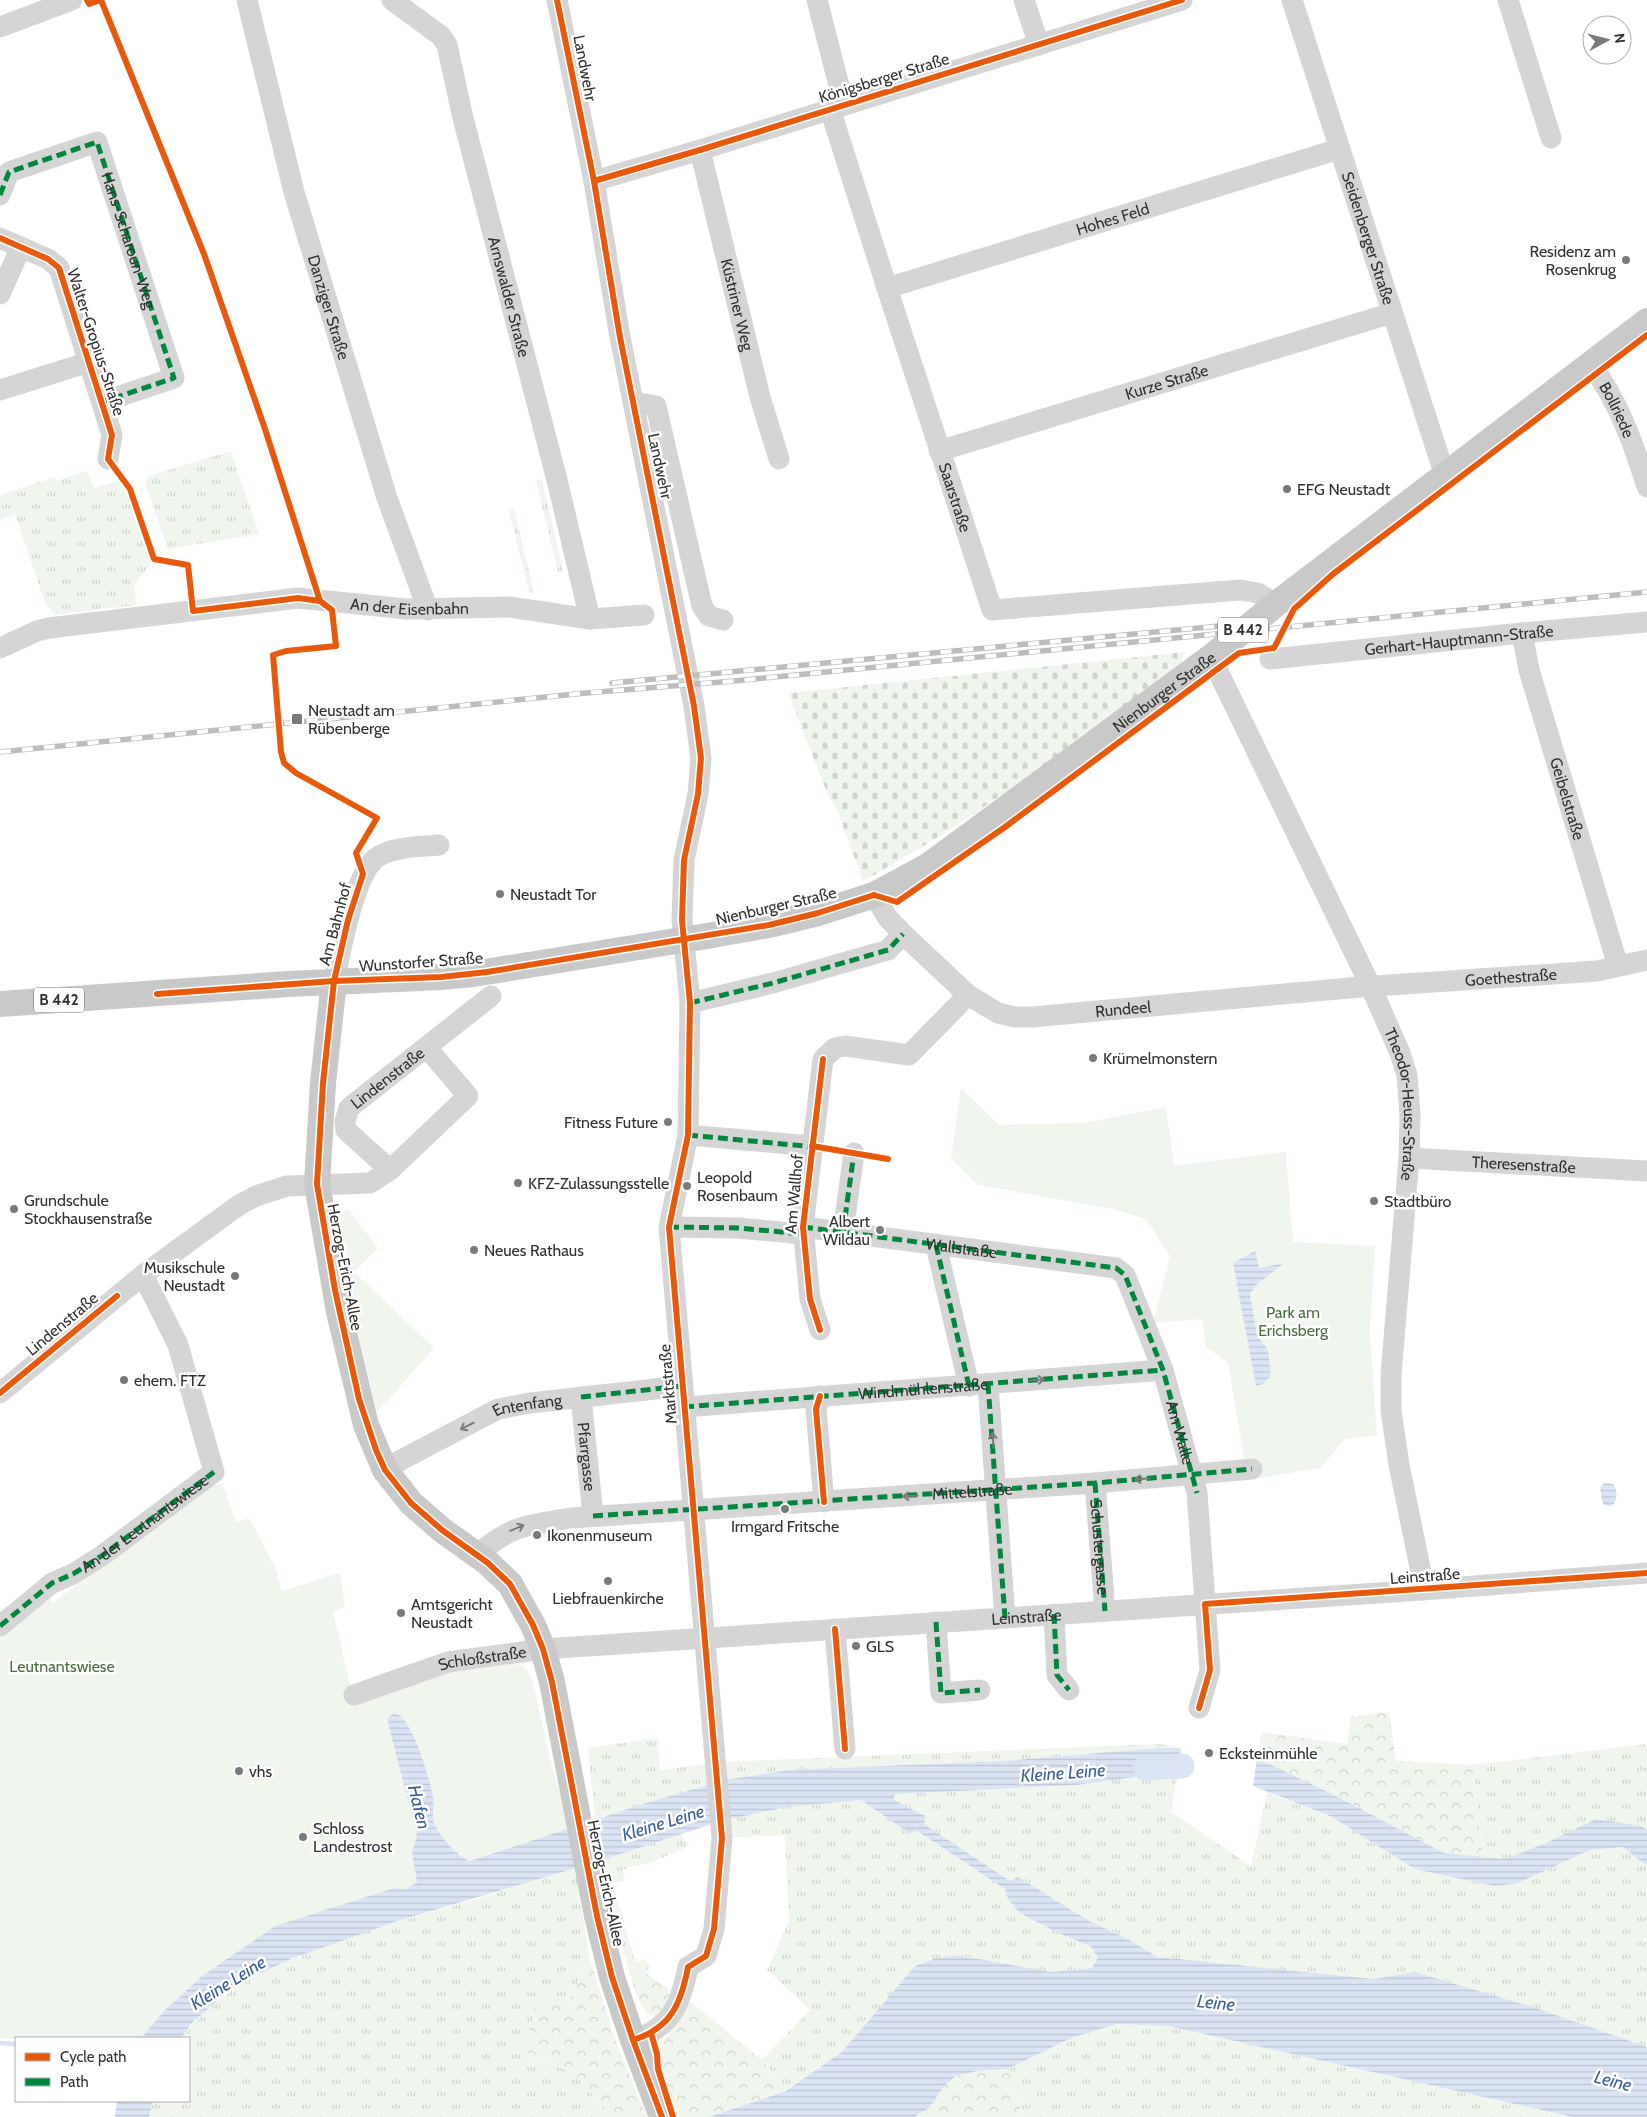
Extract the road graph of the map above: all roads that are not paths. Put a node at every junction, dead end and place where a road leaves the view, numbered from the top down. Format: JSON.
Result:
{"nodes":[{"id":1,"x":72,"y":0,"type":"edge"},
{"id":2,"x":247,"y":0,"type":"edge"},
{"id":3,"x":392,"y":0,"type":"edge"},
{"id":4,"x":557,"y":0,"type":"edge"},
{"id":5,"x":817,"y":0,"type":"edge"},
{"id":6,"x":1024,"y":0,"type":"edge"},
{"id":7,"x":1182,"y":0,"type":"edge"},
{"id":8,"x":1292,"y":0,"type":"edge"},
{"id":9,"x":1508,"y":0,"type":"edge"},
{"id":10,"x":0,"y":26,"type":"edge"},
{"id":11,"x":1039,"y":45,"type":"junction"},
{"id":12,"x":837,"y":107,"type":"junction"},
{"id":13,"x":1552,"y":138,"type":"dead end"},
{"id":14,"x":1338,"y":149,"type":"junction"},
{"id":15,"x":700,"y":150,"type":"junction"},
{"id":16,"x":594,"y":181,"type":"junction"},
{"id":17,"x":0,"y":195,"type":"edge"},
{"id":18,"x":0,"y":238,"type":"edge"},
{"id":19,"x":21,"y":247,"type":"junction"},
{"id":20,"x":887,"y":288,"type":"junction"},
{"id":21,"x":0,"y":294,"type":"edge"},
{"id":22,"x":1392,"y":313,"type":"junction"},
{"id":23,"x":1647,"y":321,"type":"edge"},
{"id":24,"x":89,"y":362,"type":"junction"},
{"id":25,"x":1591,"y":365,"type":"junction"},
{"id":26,"x":0,"y":390,"type":"edge"},
{"id":27,"x":102,"y":402,"type":"junction"},
{"id":28,"x":633,"y":402,"type":"junction"},
{"id":29,"x":939,"y":451,"type":"junction"},
{"id":30,"x":108,"y":459,"type":"dead end"},
{"id":31,"x":779,"y":459,"type":"dead end"},
{"id":32,"x":1445,"y":476,"type":"junction"},
{"id":33,"x":1646,"y":481,"type":"edge"},
{"id":34,"x":1276,"y":604,"type":"junction"},
{"id":35,"x":428,"y":610,"type":"junction"},
{"id":36,"x":644,"y":615,"type":"dead end"},
{"id":37,"x":590,"y":618,"type":"junction"},
{"id":38,"x":723,"y":620,"type":"dead end"},
{"id":39,"x":1647,"y":622,"type":"edge"},
{"id":40,"x":1522,"y":633,"type":"junction"},
{"id":41,"x":0,"y":648,"type":"edge"},
{"id":42,"x":1211,"y":657,"type":"junction"},
{"id":43,"x":1270,"y":658,"type":"dead end"},
{"id":44,"x":440,"y":845,"type":"dead end"},
{"id":45,"x":874,"y":896,"type":"junction"},
{"id":46,"x":903,"y":934,"type":"junction"},
{"id":47,"x":684,"y":940,"type":"junction"},
{"id":48,"x":1647,"y":960,"type":"edge"},
{"id":49,"x":1618,"y":966,"type":"junction"},
{"id":50,"x":334,"y":981,"type":"junction"},
{"id":51,"x":1372,"y":987,"type":"junction"},
{"id":52,"x":968,"y":995,"type":"junction"},
{"id":53,"x":491,"y":996,"type":"dead end"},
{"id":54,"x":0,"y":1004,"type":"edge"},
{"id":55,"x":690,"y":1004,"type":"junction"},
{"id":56,"x":427,"y":1048,"type":"junction"},
{"id":57,"x":688,"y":1135,"type":"junction"},
{"id":58,"x":812,"y":1146,"type":"junction"},
{"id":59,"x":854,"y":1153,"type":"dead end"},
{"id":60,"x":1409,"y":1158,"type":"junction"},
{"id":61,"x":1644,"y":1169,"type":"edge"},
{"id":62,"x":390,"y":1170,"type":"junction"},
{"id":63,"x":316,"y":1184,"type":"junction"},
{"id":64,"x":668,"y":1227,"type":"junction"},
{"id":65,"x":803,"y":1231,"type":"junction"},
{"id":66,"x":843,"y":1232,"type":"junction"},
{"id":67,"x":936,"y":1245,"type":"junction"},
{"id":68,"x":1120,"y":1270,"type":"joint"},
{"id":69,"x":143,"y":1275,"type":"junction"},
{"id":70,"x":820,"y":1330,"type":"dead end"},
{"id":71,"x":1163,"y":1370,"type":"junction"},
{"id":72,"x":978,"y":1385,"type":"junction"},
{"id":73,"x":682,"y":1386,"type":"junction"},
{"id":74,"x":0,"y":1392,"type":"edge"},
{"id":75,"x":820,"y":1396,"type":"junction"},
{"id":76,"x":581,"y":1397,"type":"junction"},
{"id":77,"x":684,"y":1407,"type":"junction"},
{"id":78,"x":1252,"y":1469,"type":"dead end"},
{"id":79,"x":385,"y":1470,"type":"junction"},
{"id":80,"x":1190,"y":1474,"type":"junction"},
{"id":81,"x":1094,"y":1483,"type":"junction"},
{"id":82,"x":997,"y":1489,"type":"junction"},
{"id":83,"x":824,"y":1502,"type":"junction"},
{"id":84,"x":693,"y":1510,"type":"junction"},
{"id":85,"x":594,"y":1516,"type":"junction"},
{"id":86,"x":477,"y":1555,"type":"junction"},
{"id":87,"x":1647,"y":1573,"type":"edge"},
{"id":88,"x":1422,"y":1590,"type":"junction"},
{"id":89,"x":1205,"y":1604,"type":"junction"},
{"id":90,"x":1105,"y":1611,"type":"junction"},
{"id":91,"x":1054,"y":1614,"type":"junction"},
{"id":92,"x":1005,"y":1618,"type":"junction"},
{"id":93,"x":936,"y":1622,"type":"junction"},
{"id":94,"x":0,"y":1626,"type":"edge"},
{"id":95,"x":835,"y":1629,"type":"junction"},
{"id":96,"x":704,"y":1638,"type":"junction"},
{"id":97,"x":543,"y":1649,"type":"junction"},
{"id":98,"x":980,"y":1690,"type":"dead end"},
{"id":99,"x":1069,"y":1690,"type":"dead end"},
{"id":100,"x":354,"y":1695,"type":"dead end"},
{"id":101,"x":1200,"y":1708,"type":"dead end"},
{"id":102,"x":845,"y":1749,"type":"dead end"},
{"id":103,"x":633,"y":2040,"type":"junction"},
{"id":104,"x":662,"y":2117,"type":"edge"}],
"edges":[{"from":1,"to":10,"type":"street"},
{"from":2,"to":35,"type":"street","name":"Danziger Straße"},
{"from":3,"to":37,"type":"street","name":"Arnswalder Straße"},
{"from":4,"to":16,"type":"street","name":"Landwehr"},
{"from":5,"to":12,"type":"street","name":"Saarstraße"},
{"from":6,"to":11,"type":"street"},
{"from":7,"to":11,"type":"street","name":"Königsberger Straße"},
{"from":8,"to":14,"type":"street","name":"Seidenberger Straße"},
{"from":9,"to":13,"type":"street"},
{"from":11,"to":12,"type":"street","name":"Königsberger Straße"},
{"from":12,"to":15,"type":"street","name":"Königsberger Straße"},
{"from":12,"to":20,"type":"street","name":"Saarstraße"},
{"from":14,"to":20,"type":"street","name":"Hohes Feld"},
{"from":14,"to":22,"type":"street","name":"Seidenberger Straße"},
{"from":15,"to":16,"type":"street","name":"Königsberger Straße"},
{"from":15,"to":31,"type":"street","name":"Küstriner Weg"},
{"from":16,"to":28,"type":"street","name":"Landwehr"},
{"from":17,"to":27,"type":"street","name":"Hans-Scharoun-Weg"},
{"from":18,"to":19,"type":"street","name":"Walter-Gropius-Straße"},
{"from":19,"to":21,"type":"street"},
{"from":19,"to":24,"type":"street","name":"Walter-Gropius-Straße"},
{"from":20,"to":29,"type":"street","name":"Saarstraße"},
{"from":22,"to":29,"type":"street","name":"Kurze Straße"},
{"from":22,"to":32,"type":"street","name":"Seidenberger Straße"},
{"from":23,"to":25,"type":"main road","name":"Nienburger Straße","number":"B 442"},
{"from":24,"to":26,"type":"street"},
{"from":24,"to":27,"type":"street","name":"Walter-Gropius-Straße"},
{"from":25,"to":32,"type":"main road","name":"Nienburger Straße","number":"B 442"},
{"from":25,"to":33,"type":"street","name":"Bollriede"},
{"from":27,"to":30,"type":"street","name":"Walter-Gropius-Straße"},
{"from":28,"to":38,"type":"street","name":"Landwehr"},
{"from":28,"to":47,"type":"street","name":"Landwehr"},
{"from":29,"to":34,"type":"street","name":"Saarstraße"},
{"from":32,"to":34,"type":"main road","name":"Nienburger Straße","number":"B 442"},
{"from":34,"to":42,"type":"main road","name":"Nienburger Straße","number":"B 442"},
{"from":35,"to":37,"type":"street","name":"An der Eisenbahn"},
{"from":35,"to":41,"type":"street","name":"An der Eisenbahn"},
{"from":36,"to":37,"type":"street","name":"An der Eisenbahn"},
{"from":39,"to":40,"type":"street","name":"Gerhart-Hauptmann-Straße"},
{"from":40,"to":43,"type":"street","name":"Gerhart-Hauptmann-Straße"},
{"from":40,"to":49,"type":"street","name":"Geibelstraße"},
{"from":42,"to":45,"type":"main road","name":"Nienburger Straße","number":"B 442"},
{"from":42,"to":51,"type":"street","name":"Theodor-Heuss-Straße"},
{"from":44,"to":50,"type":"street","name":"Am Bahnhof"},
{"from":45,"to":46,"type":"street","name":"Rundeel"},
{"from":45,"to":47,"type":"main road","name":"Nienburger Straße","number":"B 442"},
{"from":46,"to":52,"type":"street","name":"Rundeel"},
{"from":46,"to":55,"type":"street"},
{"from":47,"to":50,"type":"main road","name":"Wunstorfer Straße","number":"B 442"},
{"from":47,"to":55,"type":"street","name":"Marktstraße"},
{"from":48,"to":49,"type":"street","name":"Goethestraße"},
{"from":49,"to":51,"type":"street","name":"Goethestraße"},
{"from":50,"to":54,"type":"main road","name":"Wunstorfer Straße","number":"B 442"},
{"from":50,"to":63,"type":"main road","name":"Herzog-Erich-Allee"},
{"from":51,"to":52,"type":"street","name":"Rundeel"},
{"from":51,"to":60,"type":"street","name":"Theodor-Heuss-Straße"},
{"from":52,"to":58,"type":"street","name":"Am Wallhof"},
{"from":53,"to":56,"type":"street","name":"Lindenstraße"},
{"from":55,"to":57,"type":"street","name":"Marktstraße"},
{"from":56,"to":62,"type":"street","name":"Lindenstraße"},
{"from":56,"to":62,"type":"street","name":"Lindenstraße"},
{"from":57,"to":58,"type":"street"},
{"from":57,"to":64,"type":"street","name":"Marktstraße"},
{"from":58,"to":65,"type":"street","name":"Am Wallhof"},
{"from":59,"to":66,"type":"street"},
{"from":60,"to":61,"type":"street","name":"Theresenstraße"},
{"from":60,"to":88,"type":"street","name":"Theodor-Heuss-Straße"},
{"from":62,"to":63,"type":"street","name":"Lindenstraße"},
{"from":63,"to":69,"type":"street","name":"Lindenstraße"},
{"from":63,"to":79,"type":"main road","name":"Herzog-Erich-Allee"},
{"from":64,"to":65,"type":"street","name":"Wallstraße"},
{"from":64,"to":73,"type":"street","name":"Marktstraße"},
{"from":65,"to":66,"type":"street","name":"Wallstraße"},
{"from":65,"to":70,"type":"street","name":"Am Wallhof"},
{"from":66,"to":67,"type":"street","name":"Wallstraße"},
{"from":67,"to":68,"type":"street","name":"Wallstraße"},
{"from":67,"to":72,"type":"street"},
{"from":68,"to":71,"type":"street","name":"Am Walle"},
{"from":69,"to":74,"type":"street","name":"Lindenstraße"},
{"from":69,"to":94,"type":"street","name":"An der Leutnantswiese"},
{"from":72,"to":71,"type":"street","name":"Windmühlenstraße","one_way":true},
{"from":71,"to":80,"type":"street","name":"Am Walle"},
{"from":72,"to":75,"type":"street","name":"Windmühlenstraße"},
{"from":82,"to":72,"type":"street","one_way":true},
{"from":73,"to":76,"type":"street","name":"Entenfang"},
{"from":73,"to":77,"type":"street","name":"Marktstraße"},
{"from":75,"to":77,"type":"street","name":"Windmühlenstraße"},
{"from":75,"to":83,"type":"street"},
{"from":76,"to":79,"type":"street","name":"Entenfang","one_way":true},
{"from":76,"to":85,"type":"street","name":"Pfarrgasse"},
{"from":77,"to":84,"type":"street","name":"Marktstraße"},
{"from":78,"to":80,"type":"street","name":"Mittelstraße"},
{"from":79,"to":86,"type":"main road","name":"Herzog-Erich-Allee"},
{"from":80,"to":81,"type":"street","name":"Mittelstraße","one_way":true},
{"from":80,"to":89,"type":"street","name":"Am Walle"},
{"from":81,"to":82,"type":"street","name":"Mittelstraße"},
{"from":81,"to":90,"type":"street","name":"Schustergasse"},
{"from":82,"to":83,"type":"street","name":"Mittelstraße","one_way":true},
{"from":82,"to":92,"type":"street"},
{"from":83,"to":84,"type":"street","name":"Mittelstraße"},
{"from":84,"to":85,"type":"street","name":"Mittelstraße"},
{"from":84,"to":96,"type":"street","name":"Marktstraße"},
{"from":86,"to":85,"type":"street","name":"Mittelstraße","one_way":true},
{"from":86,"to":97,"type":"main road","name":"Herzog-Erich-Allee"},
{"from":87,"to":88,"type":"street","name":"Leinstraße"},
{"from":88,"to":89,"type":"street","name":"Leinstraße"},
{"from":89,"to":90,"type":"street","name":"Leinstraße"},
{"from":89,"to":101,"type":"street","name":"Am Walle"},
{"from":90,"to":91,"type":"street","name":"Leinstraße"},
{"from":91,"to":92,"type":"street","name":"Leinstraße"},
{"from":91,"to":99,"type":"street"},
{"from":92,"to":93,"type":"street","name":"Leinstraße"},
{"from":93,"to":95,"type":"street","name":"Leinstraße"},
{"from":93,"to":98,"type":"street"},
{"from":95,"to":96,"type":"street","name":"Leinstraße"},
{"from":95,"to":102,"type":"street"},
{"from":96,"to":97,"type":"street","name":"Schloßstraße"},
{"from":96,"to":103,"type":"street","name":"Marktstraße"},
{"from":97,"to":100,"type":"street","name":"Schloßstraße"},
{"from":97,"to":103,"type":"main road","name":"Herzog-Erich-Allee"},
{"from":103,"to":104,"type":"main road","name":"Herzog-Erich-Allee"}]}
